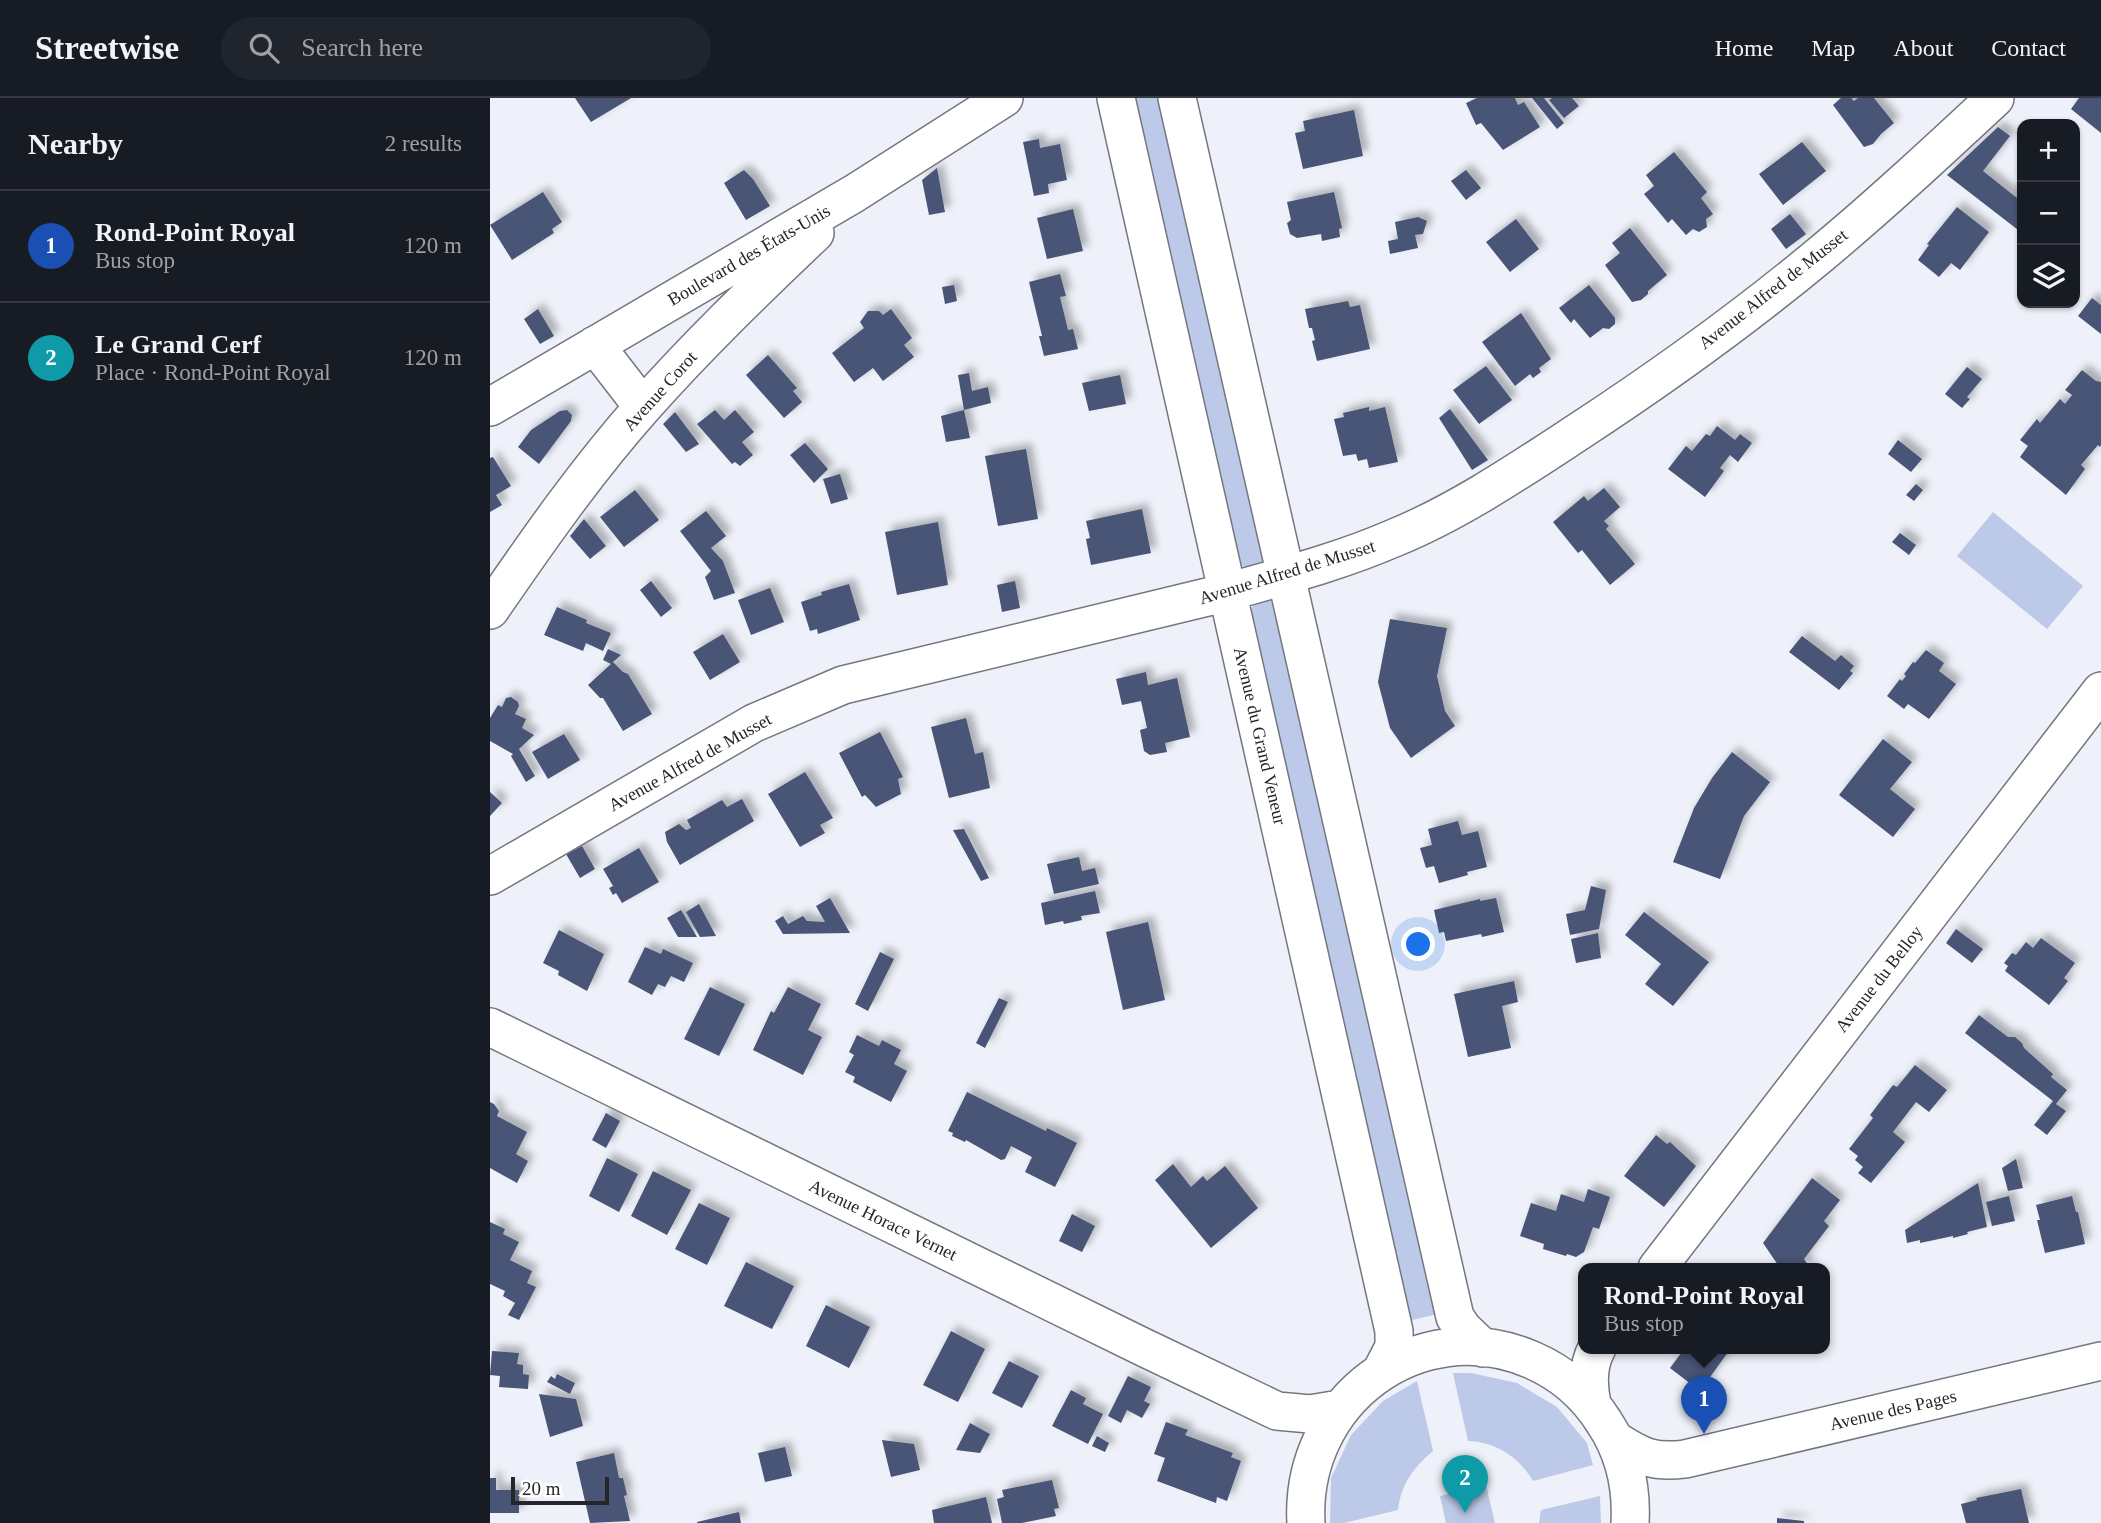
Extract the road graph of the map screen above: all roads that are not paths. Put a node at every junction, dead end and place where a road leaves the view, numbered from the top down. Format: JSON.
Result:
{"nodes":[{"id":1,"x":1004,"y":98,"type":"edge"},
{"id":2,"x":1116,"y":98,"type":"edge"},
{"id":3,"x":1177,"y":98,"type":"edge"},
{"id":4,"x":1995,"y":98,"type":"edge"},
{"id":5,"x":855,"y":194,"type":"junction"},
{"id":6,"x":595,"y":345,"type":"junction"},
{"id":7,"x":490,"y":407,"type":"edge"},
{"id":8,"x":643,"y":407,"type":"junction"},
{"id":9,"x":1286,"y":575,"type":"junction"},
{"id":10,"x":1228,"y":592,"type":"junction"},
{"id":11,"x":490,"y":610,"type":"edge"},
{"id":12,"x":2101,"y":691,"type":"edge"},
{"id":13,"x":490,"y":876,"type":"edge"},
{"id":14,"x":490,"y":1027,"type":"edge"},
{"id":15,"x":1661,"y":1263,"type":"edge"},
{"id":16,"x":1483,"y":1348,"type":"junction"},
{"id":17,"x":1584,"y":1354,"type":"edge"},
{"id":18,"x":1594,"y":1354,"type":"edge"},
{"id":19,"x":2101,"y":1361,"type":"edge"},
{"id":20,"x":1540,"y":1364,"type":"junction"},
{"id":21,"x":1381,"y":1372,"type":"junction"},
{"id":22,"x":1592,"y":1404,"type":"junction"},
{"id":23,"x":1340,"y":1409,"type":"junction"},
{"id":24,"x":1277,"y":1411,"type":"junction"},
{"id":25,"x":1615,"y":1440,"type":"junction"},
{"id":26,"x":1685,"y":1459,"type":"junction"},
{"id":27,"x":1309,"y":1474,"type":"junction"},
{"id":28,"x":1630,"y":1515,"type":"edge"},
{"id":29,"x":1303,"y":1519,"type":"edge"}],
"edges":[{"from":1,"to":5,"type":"street","name":"Boulevard des États-Unis"},
{"from":2,"to":10,"type":"street","name":"Avenue du Grand Veneur"},
{"from":3,"to":9,"type":"street"},
{"from":4,"to":9,"type":"street","name":"Avenue Alfred de Musset"},
{"from":5,"to":6,"type":"street","name":"Boulevard des États-Unis"},
{"from":5,"to":8,"type":"street","name":"Avenue Corot"},
{"from":6,"to":7,"type":"street","name":"Boulevard des États-Unis"},
{"from":6,"to":8,"type":"street"},
{"from":8,"to":11,"type":"street","name":"Avenue Corot"},
{"from":9,"to":10,"type":"street","name":"Avenue Alfred de Musset"},
{"from":9,"to":16,"type":"street"},
{"from":10,"to":13,"type":"street","name":"Avenue Alfred de Musset"},
{"from":10,"to":21,"type":"street","name":"Avenue du Grand Veneur"},
{"from":12,"to":15,"type":"street","name":"Avenue du Belloy"},
{"from":14,"to":24,"type":"street","name":"Avenue Horace Vernet"},
{"from":16,"to":20,"type":"street"},
{"from":16,"to":21,"type":"street"},
{"from":17,"to":20,"type":"street"},
{"from":18,"to":22,"type":"street"},
{"from":19,"to":26,"type":"street","name":"Avenue des Pages"},
{"from":20,"to":22,"type":"street"},
{"from":21,"to":23,"type":"street"},
{"from":22,"to":25,"type":"street"},
{"from":23,"to":24,"type":"street"},
{"from":23,"to":27,"type":"street"},
{"from":24,"to":27,"type":"street"},
{"from":25,"to":26,"type":"street"},
{"from":25,"to":28,"type":"street"},
{"from":26,"to":28,"type":"street"},
{"from":27,"to":29,"type":"street"}]}
